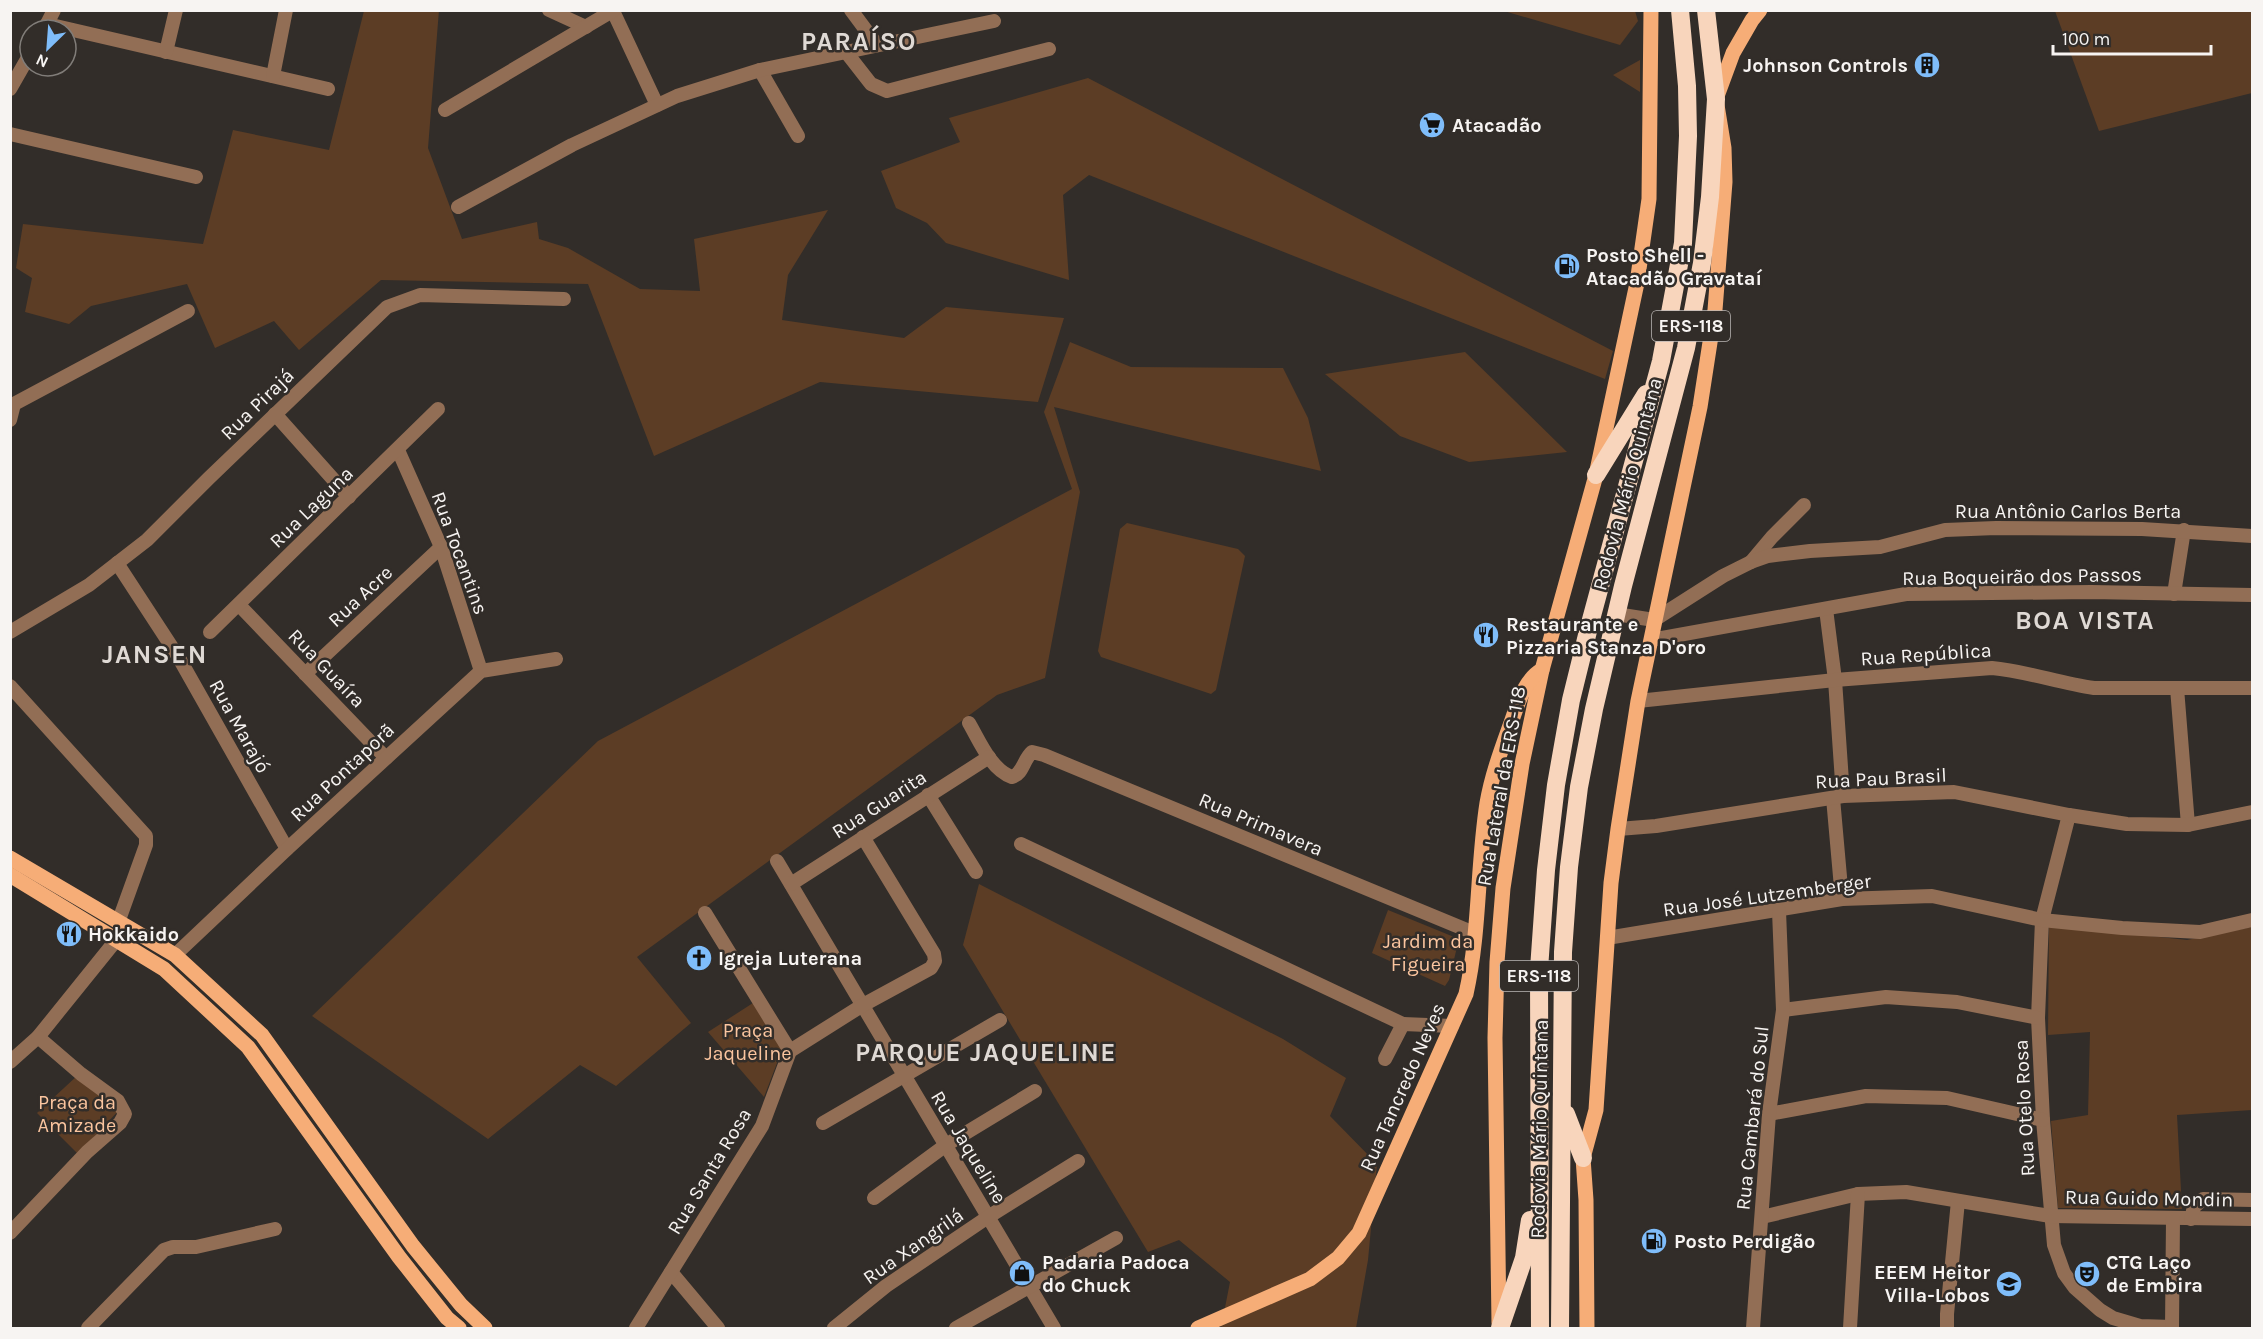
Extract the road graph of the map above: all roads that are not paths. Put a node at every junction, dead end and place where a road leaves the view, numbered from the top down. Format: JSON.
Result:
{"nodes":[{"id":1,"x":176,"y":10,"type":"edge"},
{"id":2,"x":286,"y":10,"type":"edge"},
{"id":3,"x":549,"y":10,"type":"edge"},
{"id":4,"x":851,"y":10,"type":"edge"},
{"id":5,"x":1651,"y":10,"type":"edge"},
{"id":6,"x":1680,"y":10,"type":"edge"},
{"id":7,"x":1706,"y":10,"type":"edge"},
{"id":8,"x":1760,"y":10,"type":"edge"},
{"id":9,"x":614,"y":11,"type":"edge"},
{"id":10,"x":994,"y":21,"type":"dead end"},
{"id":11,"x":586,"y":27,"type":"junction"},
{"id":12,"x":78,"y":34,"type":"edge"},
{"id":13,"x":877,"y":45,"type":"junction"},
{"id":14,"x":1049,"y":49,"type":"dead end"},
{"id":15,"x":166,"y":51,"type":"junction"},
{"id":16,"x":846,"y":52,"type":"junction"},
{"id":17,"x":759,"y":70,"type":"junction"},
{"id":18,"x":18,"y":75,"type":"edge"},
{"id":19,"x":273,"y":76,"type":"junction"},
{"id":20,"x":10,"y":89,"type":"edge"},
{"id":21,"x":328,"y":89,"type":"dead end"},
{"id":22,"x":1716,"y":99,"type":"junction"},
{"id":23,"x":657,"y":105,"type":"junction"},
{"id":24,"x":445,"y":110,"type":"dead end"},
{"id":25,"x":10,"y":134,"type":"edge"},
{"id":26,"x":798,"y":136,"type":"dead end"},
{"id":27,"x":196,"y":177,"type":"dead end"},
{"id":28,"x":458,"y":207,"type":"dead end"},
{"id":29,"x":564,"y":299,"type":"dead end"},
{"id":30,"x":188,"y":311,"type":"dead end"},
{"id":31,"x":1658,"y":375,"type":"junction"},
{"id":32,"x":438,"y":409,"type":"dead end"},
{"id":33,"x":275,"y":414,"type":"junction"},
{"id":34,"x":10,"y":420,"type":"edge"},
{"id":35,"x":398,"y":450,"type":"junction"},
{"id":36,"x":1596,"y":475,"type":"junction"},
{"id":37,"x":349,"y":497,"type":"junction"},
{"id":38,"x":1804,"y":505,"type":"dead end"},
{"id":39,"x":2184,"y":530,"type":"junction"},
{"id":40,"x":2253,"y":536,"type":"edge"},
{"id":41,"x":441,"y":548,"type":"junction"},
{"id":42,"x":1751,"y":562,"type":"junction"},
{"id":43,"x":117,"y":563,"type":"junction"},
{"id":44,"x":2174,"y":594,"type":"junction"},
{"id":45,"x":2253,"y":595,"type":"edge"},
{"id":46,"x":239,"y":604,"type":"junction"},
{"id":47,"x":1826,"y":609,"type":"junction"},
{"id":48,"x":1616,"y":614,"type":"junction"},
{"id":49,"x":1654,"y":620,"type":"junction"},
{"id":50,"x":10,"y":632,"type":"edge"},
{"id":51,"x":210,"y":632,"type":"dead end"},
{"id":52,"x":1651,"y":640,"type":"junction"},
{"id":53,"x":556,"y":659,"type":"dead end"},
{"id":54,"x":1542,"y":670,"type":"junction"},
{"id":55,"x":481,"y":671,"type":"junction"},
{"id":56,"x":305,"y":674,"type":"junction"},
{"id":57,"x":1835,"y":680,"type":"junction"},
{"id":58,"x":10,"y":686,"type":"edge"},
{"id":59,"x":2177,"y":688,"type":"junction"},
{"id":60,"x":2253,"y":688,"type":"edge"},
{"id":61,"x":1638,"y":701,"type":"junction"},
{"id":62,"x":969,"y":723,"type":"dead end"},
{"id":63,"x":989,"y":757,"type":"junction"},
{"id":64,"x":386,"y":758,"type":"junction"},
{"id":65,"x":1496,"y":764,"type":"junction"},
{"id":66,"x":1522,"y":764,"type":"junction"},
{"id":67,"x":928,"y":795,"type":"junction"},
{"id":68,"x":1838,"y":797,"type":"junction"},
{"id":69,"x":2253,"y":813,"type":"edge"},
{"id":70,"x":2069,"y":815,"type":"junction"},
{"id":71,"x":2188,"y":825,"type":"junction"},
{"id":72,"x":1618,"y":829,"type":"junction"},
{"id":73,"x":863,"y":837,"type":"junction"},
{"id":74,"x":1021,"y":844,"type":"dead end"},
{"id":75,"x":287,"y":849,"type":"junction"},
{"id":76,"x":10,"y":858,"type":"edge"},
{"id":77,"x":777,"y":861,"type":"dead end"},
{"id":78,"x":976,"y":872,"type":"dead end"},
{"id":79,"x":10,"y":875,"type":"edge"},
{"id":80,"x":791,"y":884,"type":"junction"},
{"id":81,"x":1842,"y":899,"type":"junction"},
{"id":82,"x":1779,"y":911,"type":"junction"},
{"id":83,"x":705,"y":913,"type":"dead end"},
{"id":84,"x":118,"y":920,"type":"junction"},
{"id":85,"x":2042,"y":920,"type":"junction"},
{"id":86,"x":2253,"y":920,"type":"edge"},
{"id":87,"x":1474,"y":933,"type":"junction"},
{"id":88,"x":1607,"y":938,"type":"junction"},
{"id":89,"x":117,"y":939,"type":"junction"},
{"id":90,"x":175,"y":954,"type":"junction"},
{"id":91,"x":863,"y":1005,"type":"junction"},
{"id":92,"x":1783,"y":1010,"type":"junction"},
{"id":93,"x":2038,"y":1018,"type":"junction"},
{"id":94,"x":1000,"y":1020,"type":"dead end"},
{"id":95,"x":1403,"y":1024,"type":"junction"},
{"id":96,"x":1452,"y":1026,"type":"junction"},
{"id":97,"x":38,"y":1037,"type":"junction"},
{"id":98,"x":790,"y":1051,"type":"junction"},
{"id":99,"x":1385,"y":1059,"type":"dead end"},
{"id":100,"x":10,"y":1062,"type":"edge"},
{"id":101,"x":904,"y":1075,"type":"junction"},
{"id":102,"x":1035,"y":1091,"type":"dead end"},
{"id":103,"x":1562,"y":1104,"type":"junction"},
{"id":104,"x":1769,"y":1114,"type":"junction"},
{"id":105,"x":2043,"y":1120,"type":"junction"},
{"id":106,"x":823,"y":1123,"type":"dead end"},
{"id":107,"x":946,"y":1145,"type":"junction"},
{"id":108,"x":1582,"y":1158,"type":"junction"},
{"id":109,"x":1078,"y":1161,"type":"dead end"},
{"id":110,"x":1539,"y":1174,"type":"junction"},
{"id":111,"x":1858,"y":1194,"type":"junction"},
{"id":112,"x":874,"y":1198,"type":"dead end"},
{"id":113,"x":2253,"y":1200,"type":"edge"},
{"id":114,"x":1958,"y":1201,"type":"junction"},
{"id":115,"x":2050,"y":1216,"type":"junction"},
{"id":116,"x":988,"y":1217,"type":"junction"},
{"id":117,"x":1762,"y":1218,"type":"junction"},
{"id":118,"x":2173,"y":1219,"type":"junction"},
{"id":119,"x":2191,"y":1219,"type":"junction"},
{"id":120,"x":2253,"y":1219,"type":"edge"},
{"id":121,"x":275,"y":1229,"type":"dead end"},
{"id":122,"x":10,"y":1233,"type":"edge"},
{"id":123,"x":1116,"y":1238,"type":"dead end"},
{"id":124,"x":671,"y":1272,"type":"junction"},
{"id":125,"x":1029,"y":1287,"type":"junction"},
{"id":126,"x":2172,"y":1328,"type":"edge"},
{"id":127,"x":88,"y":1329,"type":"edge"},
{"id":128,"x":459,"y":1329,"type":"edge"},
{"id":129,"x":485,"y":1329,"type":"edge"},
{"id":130,"x":636,"y":1329,"type":"edge"},
{"id":131,"x":718,"y":1329,"type":"edge"},
{"id":132,"x":834,"y":1329,"type":"edge"},
{"id":133,"x":957,"y":1329,"type":"edge"},
{"id":134,"x":1054,"y":1329,"type":"edge"},
{"id":135,"x":1198,"y":1329,"type":"edge"},
{"id":136,"x":1500,"y":1329,"type":"edge"},
{"id":137,"x":1540,"y":1329,"type":"edge"},
{"id":138,"x":1560,"y":1329,"type":"edge"},
{"id":139,"x":1587,"y":1329,"type":"edge"},
{"id":140,"x":1753,"y":1329,"type":"edge"},
{"id":141,"x":1850,"y":1329,"type":"edge"},
{"id":142,"x":1947,"y":1329,"type":"edge"}],
"edges":[{"from":1,"to":15,"type":"street"},
{"from":2,"to":19,"type":"street"},
{"from":3,"to":11,"type":"street"},
{"from":4,"to":13,"type":"street"},
{"from":5,"to":36,"type":"main road","name":"Rua Lateral da ERS-118"},
{"from":6,"to":31,"type":"highway","name":"Rodovia Mário Quintana","number":"ERS-118"},
{"from":7,"to":22,"type":"highway","name":"Rodovia Mário Quintana","number":"ERS-118"},
{"from":8,"to":22,"type":"main road"},
{"from":9,"to":11,"type":"street"},
{"from":9,"to":23,"type":"street"},
{"from":10,"to":13,"type":"street"},
{"from":11,"to":24,"type":"street"},
{"from":12,"to":15,"type":"street"},
{"from":13,"to":16,"type":"street"},
{"from":14,"to":16,"type":"street"},
{"from":15,"to":19,"type":"street"},
{"from":16,"to":17,"type":"street"},
{"from":17,"to":23,"type":"street"},
{"from":17,"to":26,"type":"street"},
{"from":18,"to":20,"type":"street"},
{"from":19,"to":21,"type":"street"},
{"from":22,"to":48,"type":"highway","name":"Rodovia Mário Quintana","number":"ERS-118"},
{"from":22,"to":49,"type":"main road"},
{"from":23,"to":28,"type":"street"},
{"from":25,"to":27,"type":"street"},
{"from":29,"to":33,"type":"street","name":"Rua Pirajá"},
{"from":30,"to":34,"type":"street"},
{"from":31,"to":36,"type":"highway"},
{"from":31,"to":110,"type":"highway","name":"Rodovia Mário Quintana","number":"ERS-118"},
{"from":32,"to":35,"type":"street","name":"Rua Laguna"},
{"from":33,"to":37,"type":"street"},
{"from":33,"to":43,"type":"street","name":"Rua Pirajá"},
{"from":35,"to":37,"type":"street","name":"Rua Laguna"},
{"from":35,"to":41,"type":"street","name":"Rua Tocantins"},
{"from":36,"to":54,"type":"main road","name":"Rua Lateral da ERS-118"},
{"from":37,"to":46,"type":"street","name":"Rua Laguna"},
{"from":38,"to":42,"type":"street"},
{"from":39,"to":40,"type":"street","name":"Rua Antônio Carlos Berta"},
{"from":39,"to":42,"type":"street","name":"Rua Antônio Carlos Berta"},
{"from":39,"to":44,"type":"street"},
{"from":41,"to":55,"type":"street","name":"Rua Tocantins"},
{"from":41,"to":56,"type":"street","name":"Rua Acre"},
{"from":42,"to":49,"type":"street","name":"Rua Antônio Carlos Berta"},
{"from":43,"to":50,"type":"street","name":"Rua Pirajá"},
{"from":43,"to":75,"type":"street","name":"Rua Marajó"},
{"from":44,"to":45,"type":"street","name":"Rua Boqueirão dos Passos"},
{"from":44,"to":47,"type":"street","name":"Rua Boqueirão dos Passos"},
{"from":46,"to":51,"type":"street","name":"Rua Laguna"},
{"from":46,"to":56,"type":"street","name":"Rua Guaíra"},
{"from":47,"to":52,"type":"street","name":"Rua Boqueirão dos Passos"},
{"from":47,"to":57,"type":"street"},
{"from":48,"to":49,"type":"street"},
{"from":48,"to":103,"type":"highway","name":"Rodovia Mário Quintana","number":"ERS-118"},
{"from":49,"to":52,"type":"main road"},
{"from":52,"to":61,"type":"main road"},
{"from":53,"to":55,"type":"street"},
{"from":54,"to":65,"type":"main road","name":"Rua Tancredo Neves"},
{"from":54,"to":66,"type":"main road","name":"Rua Lateral da ERS-118"},
{"from":55,"to":64,"type":"street","name":"Rua Pontaporã"},
{"from":56,"to":64,"type":"street","name":"Rua Guaíra"},
{"from":57,"to":59,"type":"street","name":"Rua República"},
{"from":57,"to":61,"type":"street","name":"Rua República"},
{"from":57,"to":68,"type":"street"},
{"from":58,"to":84,"type":"street"},
{"from":59,"to":60,"type":"street","name":"Rua República"},
{"from":59,"to":71,"type":"street"},
{"from":61,"to":72,"type":"main road"},
{"from":62,"to":63,"type":"street"},
{"from":63,"to":67,"type":"street","name":"Rua Guarita"},
{"from":63,"to":87,"type":"street","name":"Rua Primavera"},
{"from":64,"to":75,"type":"street","name":"Rua Pontaporã"},
{"from":65,"to":66,"type":"main road"},
{"from":65,"to":87,"type":"main road","name":"Rua Tancredo Neves"},
{"from":66,"to":136,"type":"main road","name":"Rua Lateral da ERS-118"},
{"from":67,"to":73,"type":"street","name":"Rua Guarita"},
{"from":67,"to":78,"type":"street"},
{"from":68,"to":70,"type":"street","name":"Rua Pau Brasil"},
{"from":68,"to":72,"type":"street","name":"Rua Pau Brasil"},
{"from":68,"to":81,"type":"street"},
{"from":69,"to":71,"type":"street","name":"Rua Pau Brasil"},
{"from":70,"to":71,"type":"street","name":"Rua Pau Brasil"},
{"from":70,"to":85,"type":"street","name":"Rua Otelo Rosa"},
{"from":72,"to":88,"type":"main road"},
{"from":73,"to":80,"type":"street","name":"Rua Guarita"},
{"from":73,"to":91,"type":"street"},
{"from":74,"to":95,"type":"street"},
{"from":75,"to":90,"type":"street","name":"Rua Pontaporã"},
{"from":76,"to":84,"type":"main road"},
{"from":77,"to":80,"type":"street","name":"Rua Jaqueline"},
{"from":79,"to":89,"type":"main road"},
{"from":80,"to":91,"type":"street","name":"Rua Jaqueline"},
{"from":81,"to":82,"type":"street","name":"Rua José Lutzemberger"},
{"from":81,"to":85,"type":"street","name":"Rua José Lutzemberger"},
{"from":82,"to":88,"type":"street","name":"Rua José Lutzemberger"},
{"from":82,"to":92,"type":"street","name":"Rua Cambará do Sul"},
{"from":83,"to":98,"type":"street"},
{"from":84,"to":90,"type":"main road"},
{"from":85,"to":86,"type":"street","name":"Rua José Lutzemberger"},
{"from":85,"to":93,"type":"street","name":"Rua Otelo Rosa"},
{"from":87,"to":96,"type":"main road","name":"Rua Tancredo Neves"},
{"from":88,"to":108,"type":"main road"},
{"from":89,"to":97,"type":"street"},
{"from":89,"to":128,"type":"main road"},
{"from":90,"to":129,"type":"main road"},
{"from":91,"to":98,"type":"street"},
{"from":91,"to":101,"type":"street","name":"Rua Jaqueline"},
{"from":92,"to":93,"type":"street"},
{"from":92,"to":104,"type":"street","name":"Rua Cambará do Sul"},
{"from":93,"to":105,"type":"street","name":"Rua Otelo Rosa"},
{"from":94,"to":101,"type":"street"},
{"from":95,"to":96,"type":"street"},
{"from":95,"to":99,"type":"street"},
{"from":96,"to":135,"type":"main road","name":"Rua Tancredo Neves"},
{"from":97,"to":100,"type":"street"},
{"from":97,"to":122,"type":"street"},
{"from":98,"to":124,"type":"street","name":"Rua Santa Rosa"},
{"from":101,"to":106,"type":"street"},
{"from":101,"to":107,"type":"street","name":"Rua Jaqueline"},
{"from":102,"to":107,"type":"street"},
{"from":103,"to":108,"type":"highway"},
{"from":103,"to":138,"type":"highway","name":"Rodovia Mário Quintana","number":"ERS-118"},
{"from":104,"to":105,"type":"street"},
{"from":104,"to":117,"type":"street","name":"Rua Cambará do Sul"},
{"from":105,"to":115,"type":"street","name":"Rua Otelo Rosa"},
{"from":107,"to":112,"type":"street"},
{"from":107,"to":116,"type":"street","name":"Rua Jaqueline"},
{"from":108,"to":139,"type":"main road"},
{"from":109,"to":116,"type":"street","name":"Rua Xangrilá"},
{"from":110,"to":136,"type":"highway"},
{"from":110,"to":137,"type":"highway","name":"Rodovia Mário Quintana","number":"ERS-118"},
{"from":111,"to":114,"type":"street","name":"Rua Guido Mondin"},
{"from":111,"to":117,"type":"street","name":"Rua Guido Mondin"},
{"from":111,"to":141,"type":"street"},
{"from":113,"to":119,"type":"street"},
{"from":114,"to":115,"type":"street","name":"Rua Guido Mondin"},
{"from":114,"to":142,"type":"street"},
{"from":115,"to":118,"type":"street","name":"Rua Guido Mondin"},
{"from":115,"to":126,"type":"street","name":"Rua Otelo Rosa"},
{"from":116,"to":125,"type":"street","name":"Rua Jaqueline"},
{"from":116,"to":132,"type":"street","name":"Rua Xangrilá"},
{"from":117,"to":140,"type":"street","name":"Rua Cambará do Sul"},
{"from":118,"to":119,"type":"street","name":"Rua Guido Mondin"},
{"from":118,"to":126,"type":"street"},
{"from":119,"to":120,"type":"street","name":"Rua Guido Mondin"},
{"from":121,"to":127,"type":"street"},
{"from":123,"to":125,"type":"street"},
{"from":124,"to":130,"type":"street","name":"Rua Santa Rosa"},
{"from":124,"to":131,"type":"street"},
{"from":125,"to":133,"type":"street"},
{"from":125,"to":134,"type":"street","name":"Rua Jaqueline"}]}
